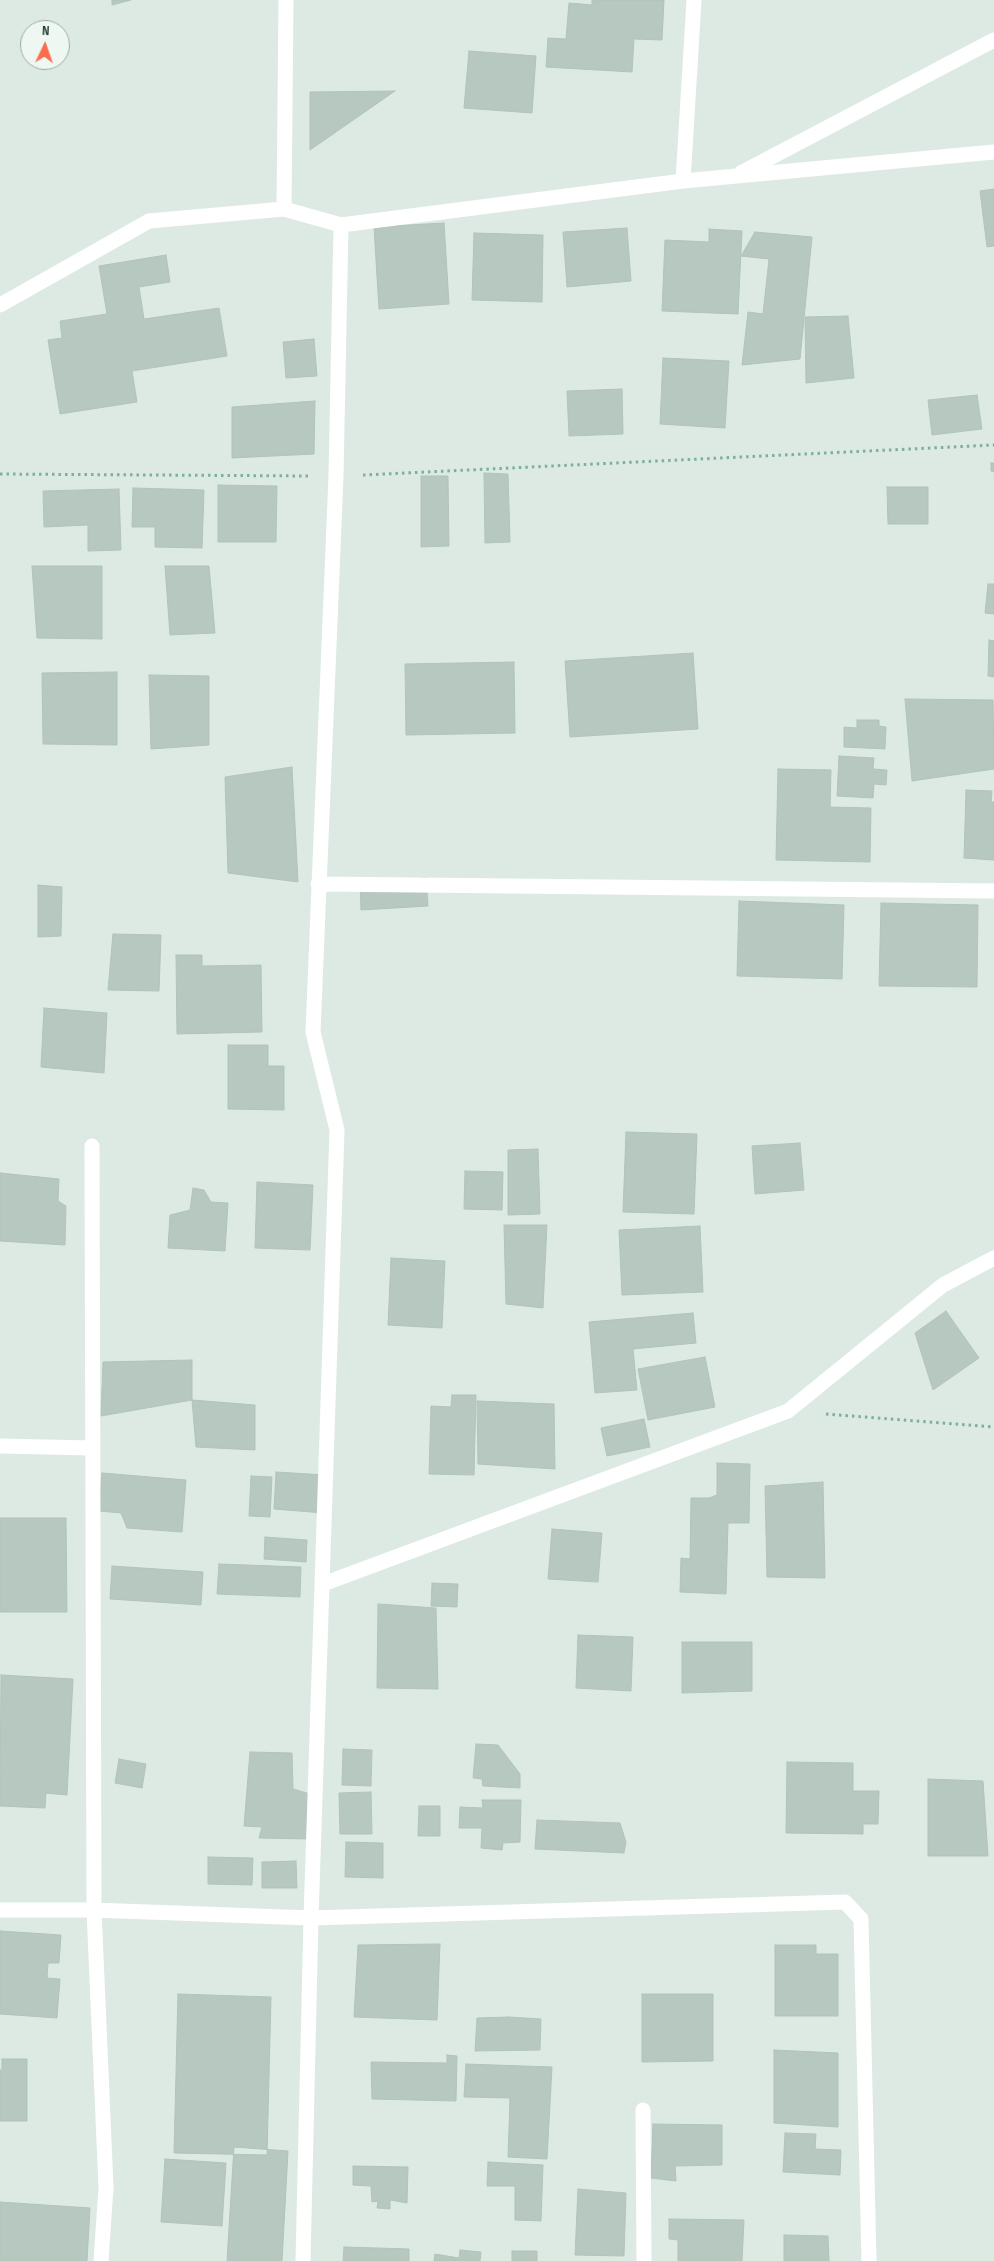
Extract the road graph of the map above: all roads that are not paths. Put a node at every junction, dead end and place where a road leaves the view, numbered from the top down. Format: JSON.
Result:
{"nodes":[{"id":1,"x":286,"y":0,"type":"edge"},
{"id":2,"x":694,"y":0,"type":"edge"},
{"id":3,"x":994,"y":40,"type":"edge"},
{"id":4,"x":994,"y":152,"type":"edge"},
{"id":5,"x":734,"y":176,"type":"junction"},
{"id":6,"x":683,"y":181,"type":"junction"},
{"id":7,"x":284,"y":209,"type":"junction"},
{"id":8,"x":341,"y":225,"type":"junction"},
{"id":9,"x":0,"y":304,"type":"edge"},
{"id":10,"x":318,"y":884,"type":"junction"},
{"id":11,"x":994,"y":891,"type":"edge"},
{"id":12,"x":92,"y":1146,"type":"dead end"},
{"id":13,"x":994,"y":1258,"type":"edge"},
{"id":14,"x":0,"y":1446,"type":"edge"},
{"id":15,"x":93,"y":1448,"type":"junction"},
{"id":16,"x":323,"y":1584,"type":"junction"},
{"id":17,"x":0,"y":1910,"type":"edge"},
{"id":18,"x":94,"y":1910,"type":"junction"},
{"id":19,"x":311,"y":1918,"type":"junction"},
{"id":20,"x":643,"y":2110,"type":"dead end"},
{"id":21,"x":101,"y":2261,"type":"edge"},
{"id":22,"x":303,"y":2261,"type":"edge"},
{"id":23,"x":644,"y":2261,"type":"edge"},
{"id":24,"x":869,"y":2261,"type":"edge"}],
"edges":[{"from":1,"to":7,"type":"street"},
{"from":2,"to":6,"type":"street"},
{"from":3,"to":5,"type":"street"},
{"from":4,"to":5,"type":"street"},
{"from":5,"to":6,"type":"street"},
{"from":6,"to":8,"type":"street"},
{"from":7,"to":8,"type":"street"},
{"from":7,"to":9,"type":"street"},
{"from":8,"to":10,"type":"street"},
{"from":10,"to":11,"type":"street"},
{"from":10,"to":16,"type":"street"},
{"from":12,"to":15,"type":"street"},
{"from":13,"to":16,"type":"street"},
{"from":14,"to":15,"type":"street"},
{"from":15,"to":18,"type":"street"},
{"from":16,"to":19,"type":"street"},
{"from":17,"to":18,"type":"street"},
{"from":18,"to":19,"type":"street"},
{"from":18,"to":21,"type":"street"},
{"from":19,"to":22,"type":"street"},
{"from":19,"to":24,"type":"street"},
{"from":20,"to":23,"type":"street"}]}
